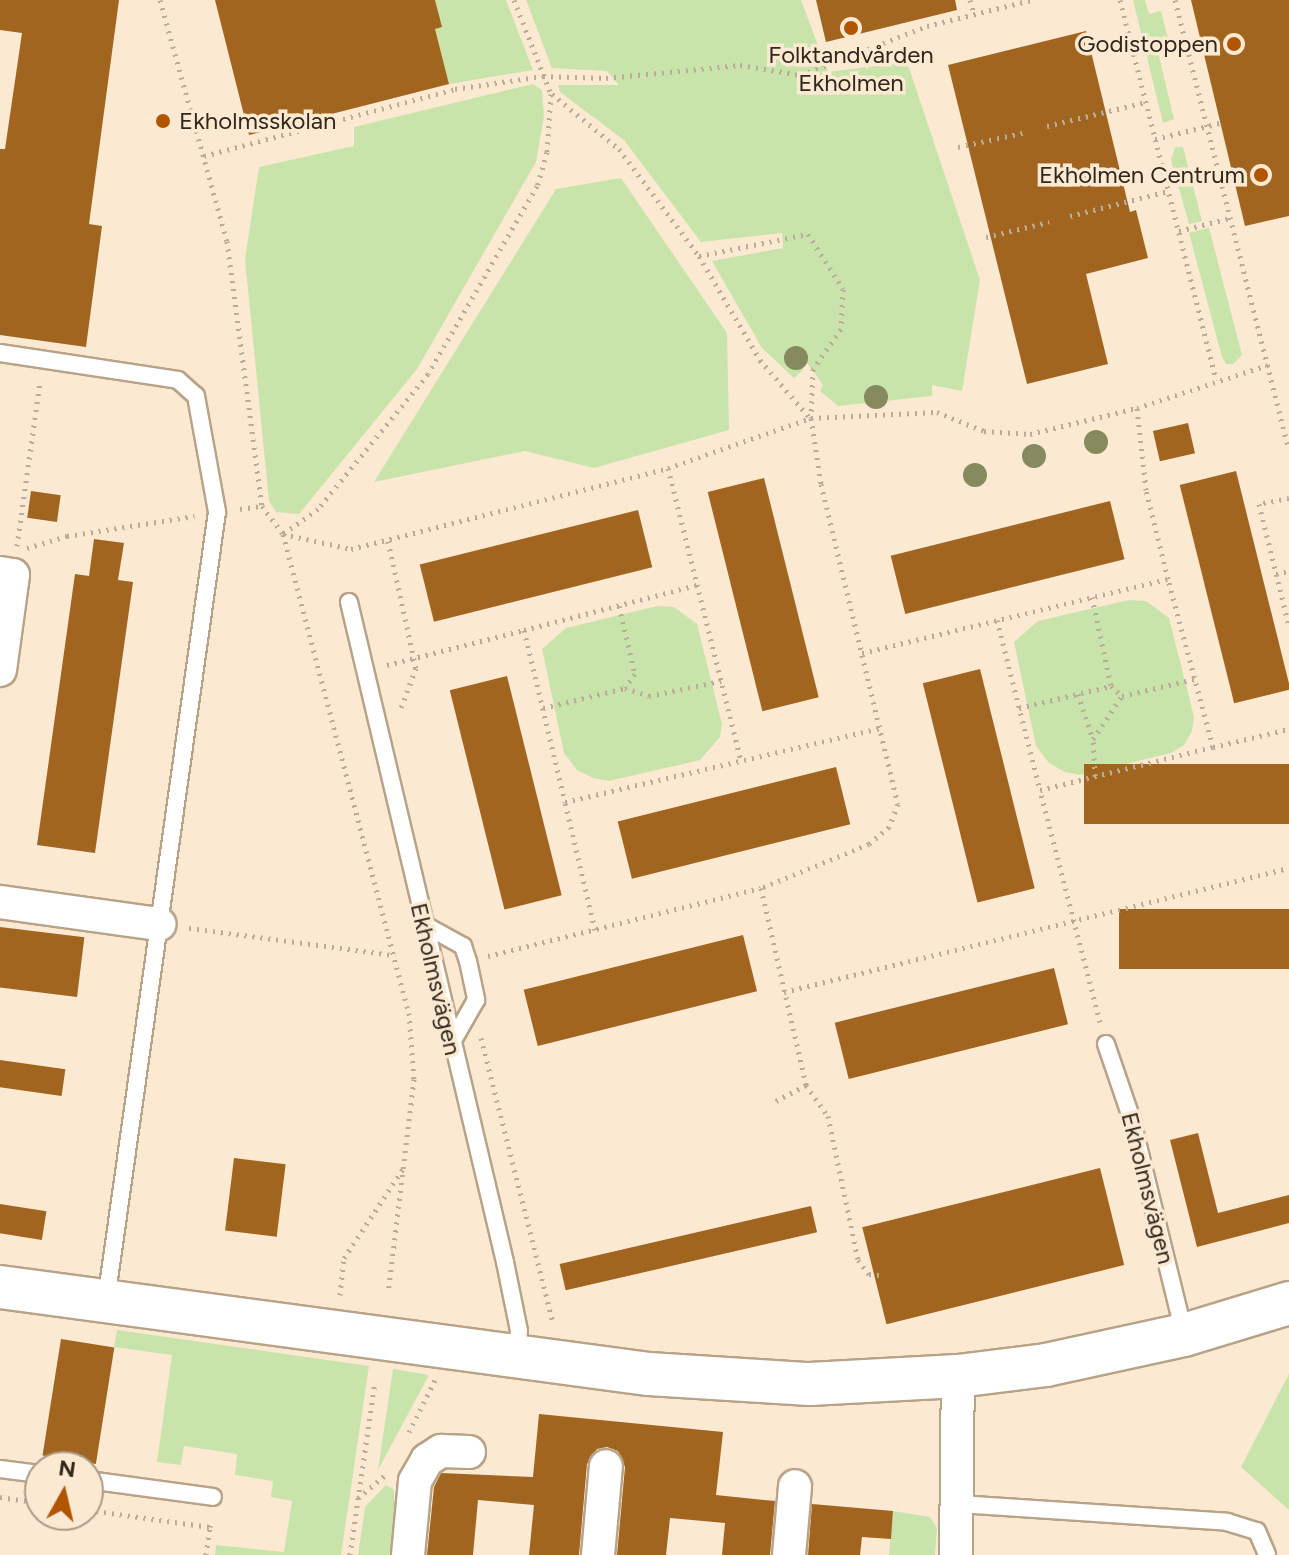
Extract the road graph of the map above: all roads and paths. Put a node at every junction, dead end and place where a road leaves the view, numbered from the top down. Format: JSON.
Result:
{"nodes":[{"id":1,"x":160,"y":0,"type":"edge"},
{"id":2,"x":514,"y":0,"type":"edge"},
{"id":3,"x":970,"y":0,"type":"edge"},
{"id":4,"x":1031,"y":0,"type":"edge"},
{"id":5,"x":1120,"y":0,"type":"edge"},
{"id":6,"x":1175,"y":0,"type":"edge"},
{"id":7,"x":974,"y":14,"type":"junction"},
{"id":8,"x":543,"y":76,"type":"junction"},
{"id":9,"x":551,"y":94,"type":"junction"},
{"id":10,"x":1146,"y":102,"type":"junction"},
{"id":11,"x":1220,"y":123,"type":"dead end"},
{"id":12,"x":1047,"y":126,"type":"dead end"},
{"id":13,"x":1207,"y":126,"type":"junction"},
{"id":14,"x":1027,"y":132,"type":"dead end"},
{"id":15,"x":1155,"y":140,"type":"junction"},
{"id":16,"x":958,"y":147,"type":"dead end"},
{"id":17,"x":204,"y":156,"type":"junction"},
{"id":18,"x":1168,"y":191,"type":"junction"},
{"id":19,"x":1070,"y":216,"type":"dead end"},
{"id":20,"x":1230,"y":218,"type":"junction"},
{"id":21,"x":1049,"y":222,"type":"dead end"},
{"id":22,"x":1179,"y":231,"type":"junction"},
{"id":23,"x":986,"y":237,"type":"dead end"},
{"id":24,"x":699,"y":256,"type":"junction"},
{"id":25,"x":0,"y":353,"type":"edge"},
{"id":26,"x":43,"y":359,"type":"junction"},
{"id":27,"x":1268,"y":365,"type":"junction"},
{"id":28,"x":1216,"y":380,"type":"junction"},
{"id":29,"x":1137,"y":408,"type":"junction"},
{"id":30,"x":811,"y":418,"type":"junction"},
{"id":31,"x":1289,"y":446,"type":"edge"},
{"id":32,"x":668,"y":468,"type":"junction"},
{"id":33,"x":1289,"y":498,"type":"edge"},
{"id":34,"x":217,"y":512,"type":"junction"},
{"id":35,"x":283,"y":534,"type":"junction"},
{"id":36,"x":387,"y":540,"type":"junction"},
{"id":37,"x":1289,"y":571,"type":"edge"},
{"id":38,"x":0,"y":573,"type":"edge"},
{"id":39,"x":1276,"y":574,"type":"junction"},
{"id":40,"x":1168,"y":579,"type":"junction"},
{"id":41,"x":697,"y":585,"type":"junction"},
{"id":42,"x":1092,"y":597,"type":"junction"},
{"id":43,"x":349,"y":602,"type":"dead end"},
{"id":44,"x":619,"y":606,"type":"junction"},
{"id":45,"x":997,"y":620,"type":"junction"},
{"id":46,"x":1289,"y":626,"type":"edge"},
{"id":47,"x":524,"y":630,"type":"junction"},
{"id":48,"x":862,"y":653,"type":"junction"},
{"id":49,"x":414,"y":658,"type":"junction"},
{"id":50,"x":0,"y":670,"type":"edge"},
{"id":51,"x":365,"y":671,"type":"junction"},
{"id":52,"x":1195,"y":679,"type":"junction"},
{"id":53,"x":721,"y":681,"type":"junction"},
{"id":54,"x":1111,"y":686,"type":"junction"},
{"id":55,"x":625,"y":688,"type":"junction"},
{"id":56,"x":1078,"y":694,"type":"junction"},
{"id":57,"x":1122,"y":696,"type":"junction"},
{"id":58,"x":543,"y":708,"type":"junction"},
{"id":59,"x":1019,"y":708,"type":"junction"},
{"id":60,"x":880,"y":728,"type":"junction"},
{"id":61,"x":1289,"y":729,"type":"edge"},
{"id":62,"x":1093,"y":739,"type":"junction"},
{"id":63,"x":1213,"y":747,"type":"junction"},
{"id":64,"x":741,"y":761,"type":"junction"},
{"id":65,"x":1095,"y":776,"type":"junction"},
{"id":66,"x":1040,"y":790,"type":"junction"},
{"id":67,"x":565,"y":802,"type":"junction"},
{"id":68,"x":1289,"y":868,"type":"edge"},
{"id":69,"x":761,"y":888,"type":"junction"},
{"id":70,"x":0,"y":902,"type":"edge"},
{"id":71,"x":1072,"y":920,"type":"junction"},
{"id":72,"x":159,"y":924,"type":"junction"},
{"id":73,"x":423,"y":924,"type":"junction"},
{"id":74,"x":595,"y":930,"type":"junction"},
{"id":75,"x":395,"y":955,"type":"junction"},
{"id":76,"x":468,"y":961,"type":"junction"},
{"id":77,"x":784,"y":992,"type":"junction"},
{"id":78,"x":451,"y":1044,"type":"junction"},
{"id":79,"x":1106,"y":1044,"type":"joint"},
{"id":80,"x":806,"y":1085,"type":"junction"},
{"id":81,"x":771,"y":1104,"type":"dead end"},
{"id":82,"x":404,"y":1169,"type":"junction"},
{"id":83,"x":879,"y":1275,"type":"dead end"},
{"id":84,"x":0,"y":1287,"type":"edge"},
{"id":85,"x":388,"y":1293,"type":"dead end"},
{"id":86,"x":354,"y":1299,"type":"dead end"},
{"id":87,"x":106,"y":1302,"type":"junction"},
{"id":88,"x":1289,"y":1303,"type":"edge"},
{"id":89,"x":1184,"y":1335,"type":"junction"},
{"id":90,"x":516,"y":1356,"type":"junction"},
{"id":91,"x":442,"y":1367,"type":"dead end"},
{"id":92,"x":958,"y":1376,"type":"junction"},
{"id":93,"x":375,"y":1382,"type":"dead end"},
{"id":94,"x":403,"y":1445,"type":"dead end"},
{"id":95,"x":469,"y":1452,"type":"dead end"},
{"id":96,"x":606,"y":1466,"type":"dead end"},
{"id":97,"x":0,"y":1469,"type":"edge"},
{"id":98,"x":390,"y":1471,"type":"dead end"},
{"id":99,"x":24,"y":1472,"type":"edge"},
{"id":100,"x":104,"y":1482,"type":"edge"},
{"id":101,"x":795,"y":1486,"type":"dead end"},
{"id":102,"x":0,"y":1497,"type":"edge"},
{"id":103,"x":213,"y":1497,"type":"dead end"},
{"id":104,"x":358,"y":1498,"type":"junction"},
{"id":105,"x":24,"y":1501,"type":"edge"},
{"id":106,"x":959,"y":1504,"type":"junction"},
{"id":107,"x":210,"y":1527,"type":"dead end"},
{"id":108,"x":206,"y":1555,"type":"edge"},
{"id":109,"x":350,"y":1555,"type":"edge"},
{"id":110,"x":408,"y":1555,"type":"edge"},
{"id":111,"x":598,"y":1555,"type":"edge"},
{"id":112,"x":789,"y":1555,"type":"edge"},
{"id":113,"x":956,"y":1555,"type":"edge"},
{"id":114,"x":1267,"y":1555,"type":"edge"}],
"edges":[{"from":1,"to":17,"type":"path"},
{"from":2,"to":8,"type":"path"},
{"from":3,"to":7,"type":"path"},
{"from":4,"to":7,"type":"path"},
{"from":5,"to":10,"type":"path"},
{"from":6,"to":13,"type":"path"},
{"from":7,"to":8,"type":"path"},
{"from":8,"to":9,"type":"path"},
{"from":8,"to":17,"type":"path"},
{"from":9,"to":24,"type":"path"},
{"from":9,"to":35,"type":"path"},
{"from":10,"to":12,"type":"path"},
{"from":10,"to":15,"type":"path"},
{"from":11,"to":13,"type":"path"},
{"from":13,"to":15,"type":"path"},
{"from":13,"to":20,"type":"path"},
{"from":14,"to":16,"type":"path"},
{"from":15,"to":18,"type":"path"},
{"from":17,"to":35,"type":"path"},
{"from":18,"to":19,"type":"path"},
{"from":18,"to":22,"type":"path"},
{"from":20,"to":22,"type":"path"},
{"from":20,"to":27,"type":"path"},
{"from":21,"to":23,"type":"path"},
{"from":22,"to":28,"type":"path"},
{"from":24,"to":30,"type":"path"},
{"from":24,"to":30,"type":"path"},
{"from":25,"to":26,"type":"lane"},
{"from":26,"to":34,"type":"lane"},
{"from":26,"to":34,"type":"path"},
{"from":27,"to":28,"type":"path"},
{"from":27,"to":31,"type":"path"},
{"from":28,"to":29,"type":"path"},
{"from":29,"to":30,"type":"path"},
{"from":29,"to":40,"type":"path"},
{"from":30,"to":32,"type":"path"},
{"from":30,"to":48,"type":"path"},
{"from":32,"to":36,"type":"path"},
{"from":32,"to":41,"type":"path"},
{"from":33,"to":39,"type":"path"},
{"from":34,"to":72,"type":"lane"},
{"from":35,"to":36,"type":"path"},
{"from":35,"to":75,"type":"path"},
{"from":36,"to":49,"type":"path"},
{"from":37,"to":39,"type":"path"},
{"from":38,"to":50,"type":"street"},
{"from":39,"to":46,"type":"path"},
{"from":40,"to":42,"type":"path"},
{"from":40,"to":52,"type":"path"},
{"from":41,"to":44,"type":"path"},
{"from":41,"to":53,"type":"path"},
{"from":42,"to":45,"type":"path"},
{"from":42,"to":54,"type":"path"},
{"from":43,"to":51,"type":"lane","name":"Ekholmsvägen"},
{"from":44,"to":47,"type":"path"},
{"from":44,"to":55,"type":"path"},
{"from":45,"to":48,"type":"path"},
{"from":45,"to":59,"type":"path"},
{"from":47,"to":49,"type":"path"},
{"from":47,"to":58,"type":"path"},
{"from":48,"to":60,"type":"path"},
{"from":49,"to":51,"type":"path"},
{"from":51,"to":73,"type":"lane","name":"Ekholmsvägen"},
{"from":52,"to":57,"type":"path"},
{"from":52,"to":63,"type":"path"},
{"from":53,"to":55,"type":"path"},
{"from":53,"to":64,"type":"path"},
{"from":54,"to":56,"type":"path"},
{"from":54,"to":57,"type":"path"},
{"from":55,"to":58,"type":"path"},
{"from":56,"to":59,"type":"path"},
{"from":56,"to":62,"type":"path"},
{"from":57,"to":62,"type":"path"},
{"from":58,"to":67,"type":"path"},
{"from":59,"to":66,"type":"path"},
{"from":60,"to":64,"type":"path"},
{"from":60,"to":69,"type":"path"},
{"from":61,"to":63,"type":"path"},
{"from":62,"to":65,"type":"path"},
{"from":63,"to":65,"type":"path"},
{"from":64,"to":67,"type":"path"},
{"from":65,"to":66,"type":"path"},
{"from":66,"to":71,"type":"path"},
{"from":67,"to":74,"type":"path"},
{"from":68,"to":71,"type":"path"},
{"from":69,"to":74,"type":"path"},
{"from":69,"to":77,"type":"path"},
{"from":70,"to":72,"type":"street"},
{"from":71,"to":77,"type":"path"},
{"from":71,"to":79,"type":"path"},
{"from":72,"to":75,"type":"path"},
{"from":72,"to":87,"type":"lane"},
{"from":73,"to":76,"type":"lane"},
{"from":73,"to":78,"type":"lane","name":"Ekholmsvägen"},
{"from":74,"to":76,"type":"path"},
{"from":75,"to":82,"type":"path"},
{"from":76,"to":78,"type":"lane"},
{"from":77,"to":80,"type":"path"},
{"from":78,"to":90,"type":"lane","name":"Ekholmsvägen"},
{"from":79,"to":89,"type":"lane","name":"Ekholmsvägen"},
{"from":80,"to":81,"type":"path"},
{"from":80,"to":83,"type":"path"},
{"from":82,"to":85,"type":"path"},
{"from":82,"to":86,"type":"path"},
{"from":84,"to":87,"type":"street"},
{"from":87,"to":90,"type":"street"},
{"from":88,"to":89,"type":"street"},
{"from":89,"to":92,"type":"street"},
{"from":90,"to":92,"type":"street"},
{"from":91,"to":94,"type":"path"},
{"from":92,"to":106,"type":"street"},
{"from":93,"to":104,"type":"path"},
{"from":95,"to":110,"type":"street"},
{"from":96,"to":111,"type":"street"},
{"from":97,"to":99,"type":"lane"},
{"from":98,"to":104,"type":"path"},
{"from":100,"to":103,"type":"lane"},
{"from":101,"to":112,"type":"street"},
{"from":102,"to":105,"type":"path"},
{"from":104,"to":109,"type":"path"},
{"from":106,"to":113,"type":"street"},
{"from":106,"to":114,"type":"lane"},
{"from":107,"to":108,"type":"path"}]}
